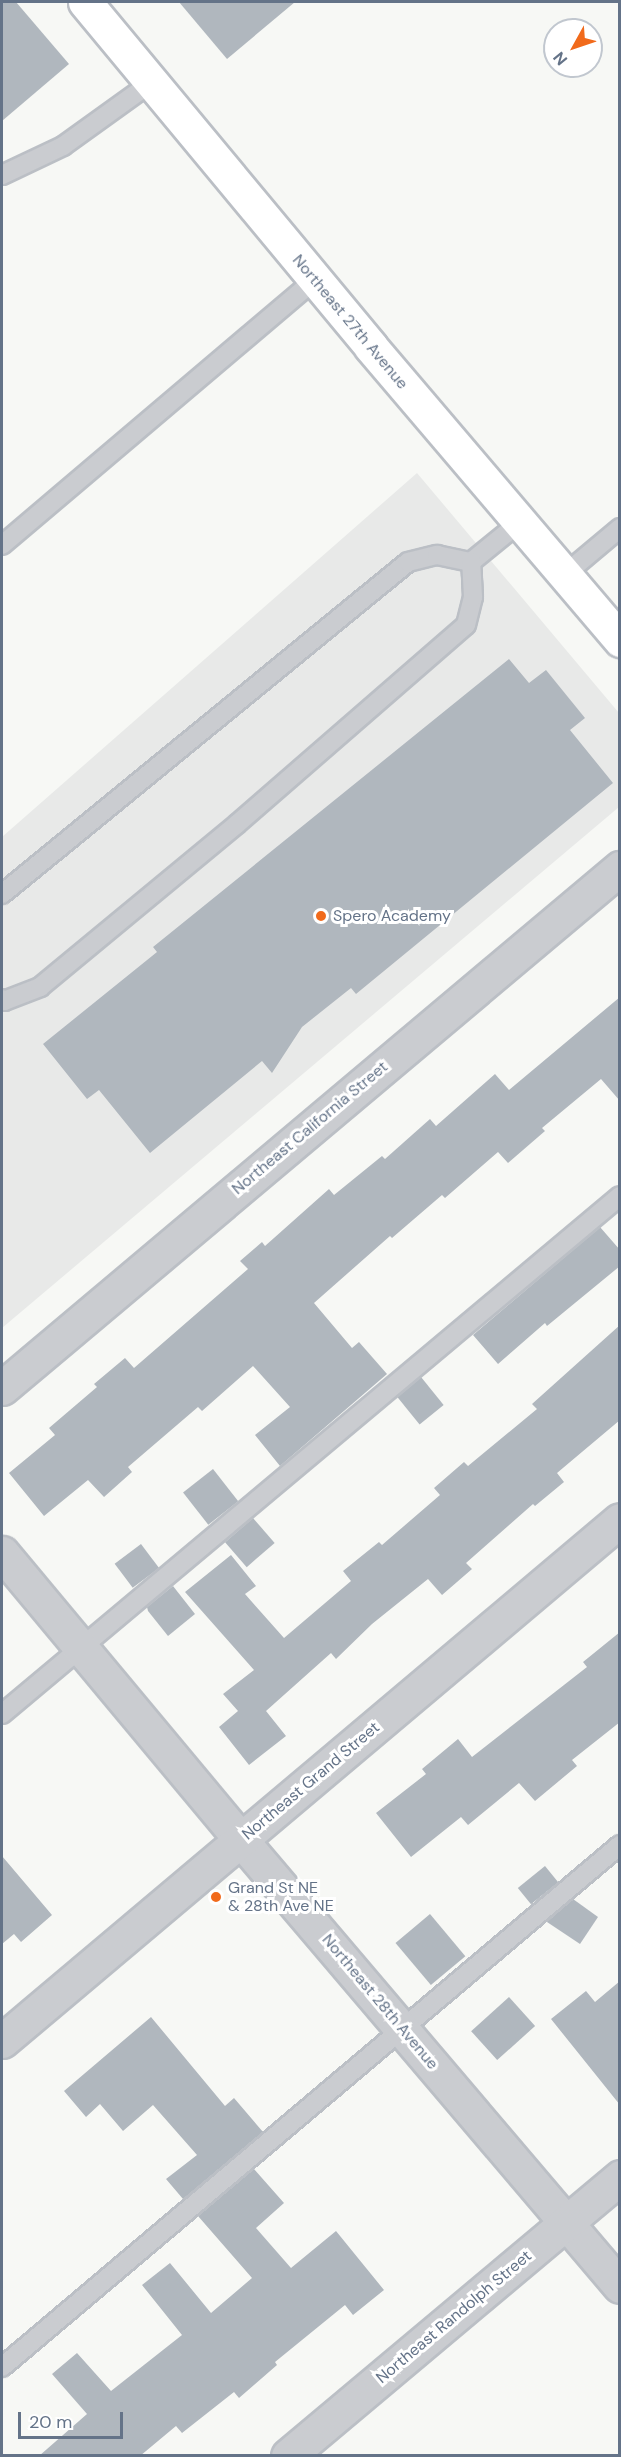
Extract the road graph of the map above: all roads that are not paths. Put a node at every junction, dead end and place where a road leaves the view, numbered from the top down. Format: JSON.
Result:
{"nodes":[{"id":1,"x":85,"y":2,"type":"edge"},
{"id":2,"x":152,"y":82,"type":"junction"},
{"id":3,"x":2,"y":175,"type":"edge"},
{"id":4,"x":315,"y":280,"type":"junction"},
{"id":5,"x":520,"y":522,"type":"junction"},
{"id":6,"x":620,"y":528,"type":"edge"},
{"id":7,"x":2,"y":545,"type":"edge"},
{"id":8,"x":471,"y":562,"type":"junction"},
{"id":9,"x":564,"y":575,"type":"junction"},
{"id":10,"x":620,"y":640,"type":"edge"},
{"id":11,"x":620,"y":868,"type":"edge"},
{"id":12,"x":2,"y":894,"type":"edge"},
{"id":13,"x":2,"y":999,"type":"edge"},
{"id":14,"x":620,"y":1196,"type":"edge"},
{"id":15,"x":2,"y":1388,"type":"edge"},
{"id":16,"x":620,"y":1520,"type":"edge"},
{"id":17,"x":2,"y":1553,"type":"edge"},
{"id":18,"x":81,"y":1648,"type":"junction"},
{"id":19,"x":2,"y":1714,"type":"edge"},
{"id":20,"x":240,"y":1840,"type":"junction"},
{"id":21,"x":620,"y":1845,"type":"edge"},
{"id":22,"x":404,"y":2029,"type":"junction"},
{"id":23,"x":2,"y":2041,"type":"edge"},
{"id":24,"x":620,"y":2177,"type":"edge"},
{"id":25,"x":565,"y":2223,"type":"junction"},
{"id":26,"x":620,"y":2286,"type":"edge"},
{"id":27,"x":2,"y":2367,"type":"edge"},
{"id":28,"x":288,"y":2456,"type":"edge"}],
"edges":[{"from":1,"to":2,"type":"street","name":"Northeast 27th Avenue"},
{"from":2,"to":3,"type":"lane"},
{"from":2,"to":4,"type":"street","name":"Northeast 27th Avenue"},
{"from":4,"to":5,"type":"street","name":"Northeast 27th Avenue"},
{"from":4,"to":7,"type":"lane"},
{"from":5,"to":8,"type":"lane"},
{"from":5,"to":9,"type":"street","name":"Northeast 27th Avenue"},
{"from":6,"to":9,"type":"lane"},
{"from":8,"to":12,"type":"lane"},
{"from":8,"to":13,"type":"lane"},
{"from":9,"to":10,"type":"street","name":"Northeast 27th Avenue"},
{"from":11,"to":15,"type":"street","name":"Northeast California Street"},
{"from":14,"to":18,"type":"lane"},
{"from":16,"to":20,"type":"street","name":"Northeast Grand Street"},
{"from":17,"to":18,"type":"street","name":"Northeast 28th Avenue"},
{"from":18,"to":19,"type":"lane"},
{"from":18,"to":20,"type":"street","name":"Northeast 28th Avenue"},
{"from":20,"to":22,"type":"street","name":"Northeast 28th Avenue"},
{"from":20,"to":23,"type":"street","name":"Northeast Grand Street"},
{"from":21,"to":22,"type":"lane"},
{"from":22,"to":25,"type":"street","name":"Northeast 28th Avenue"},
{"from":22,"to":27,"type":"lane"},
{"from":24,"to":25,"type":"street","name":"Northeast Randolph Street"},
{"from":25,"to":26,"type":"street","name":"Northeast 28th Avenue"},
{"from":25,"to":28,"type":"street","name":"Northeast Randolph Street"}]}
